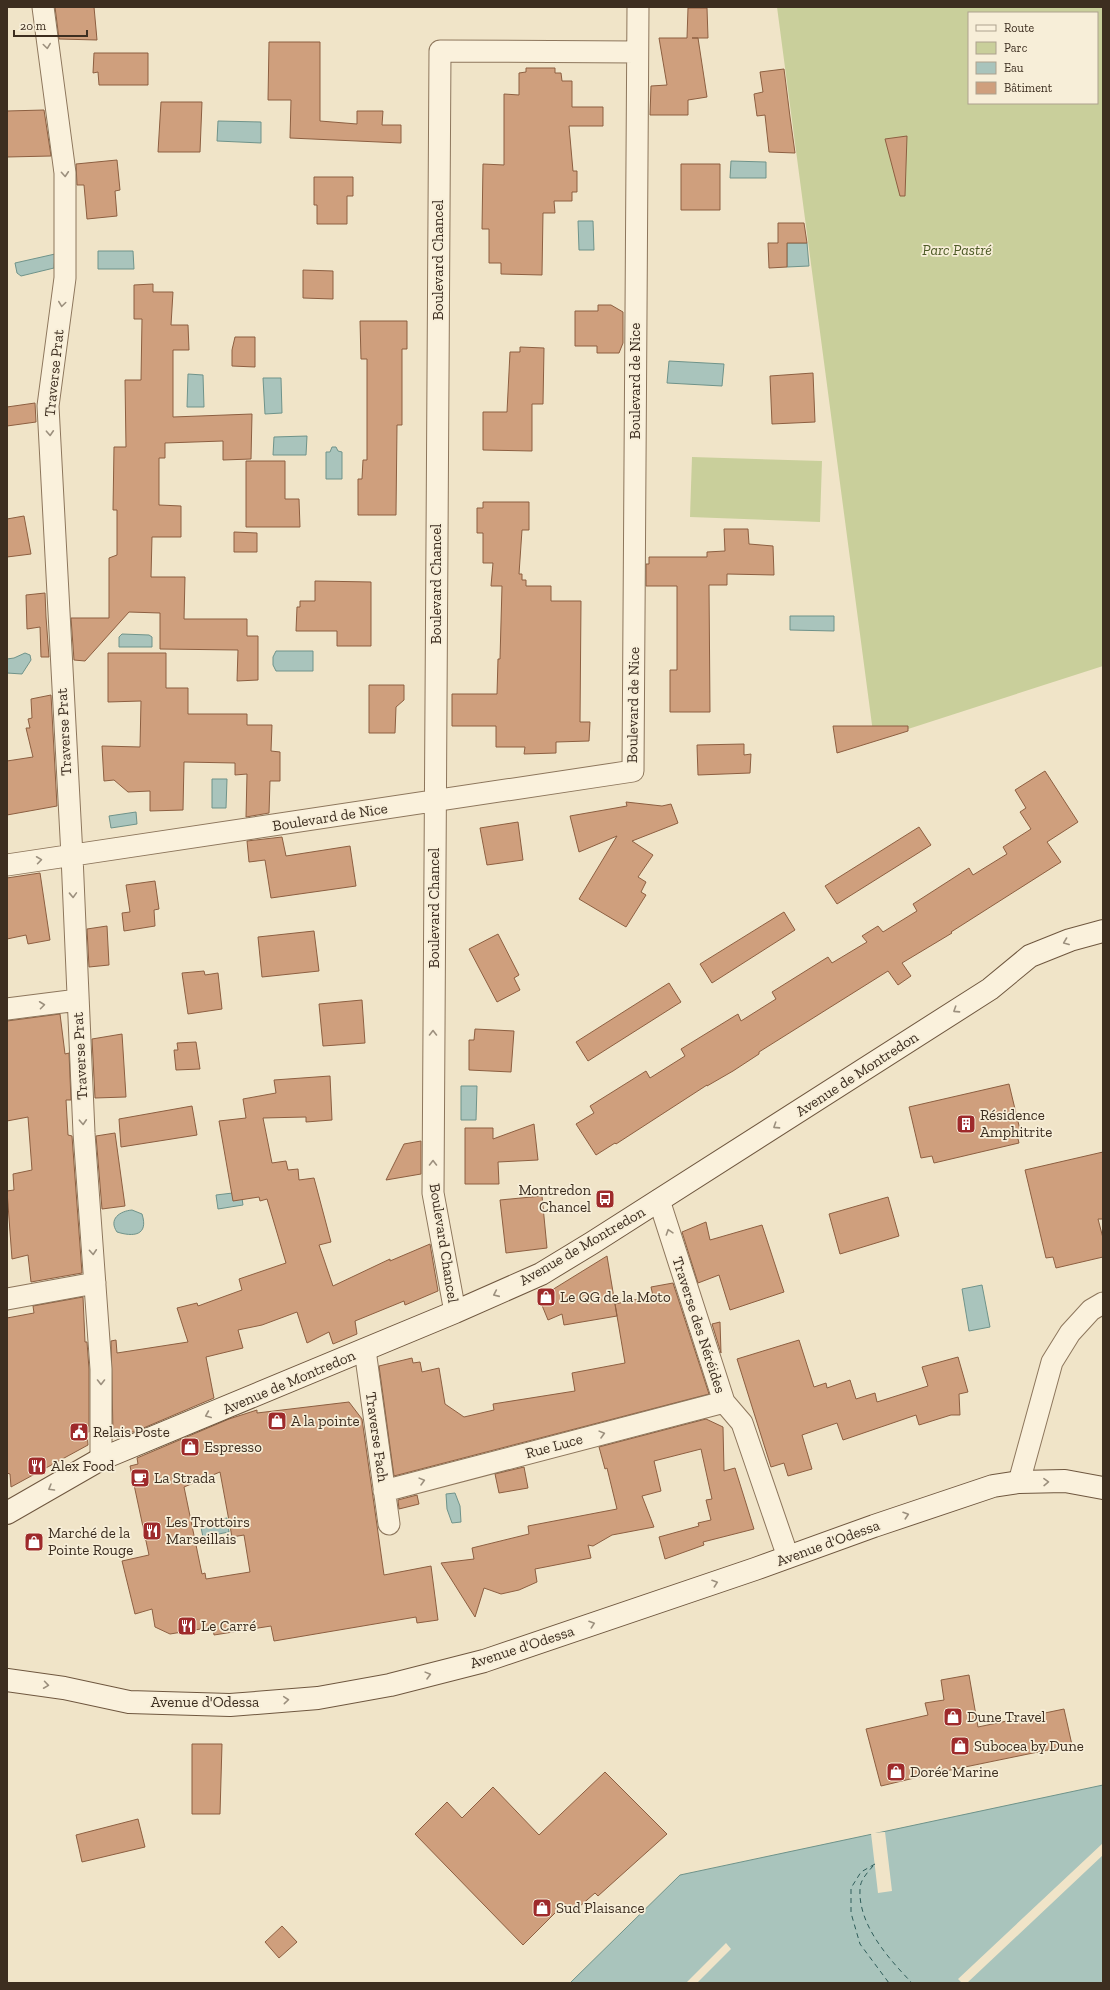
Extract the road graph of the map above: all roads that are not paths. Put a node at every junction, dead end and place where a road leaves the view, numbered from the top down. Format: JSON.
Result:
{"nodes":[{"id":1,"x":43,"y":7,"type":"edge"},
{"id":2,"x":638,"y":7,"type":"edge"},
{"id":3,"x":638,"y":52,"type":"junction"},
{"id":4,"x":435,"y":801,"type":"junction"},
{"id":5,"x":72,"y":856,"type":"junction"},
{"id":6,"x":7,"y":865,"type":"edge"},
{"id":7,"x":1103,"y":931,"type":"edge"},
{"id":8,"x":78,"y":1000,"type":"junction"},
{"id":9,"x":7,"y":1009,"type":"edge"},
{"id":10,"x":659,"y":1200,"type":"junction"},
{"id":11,"x":95,"y":1283,"type":"junction"},
{"id":12,"x":7,"y":1299,"type":"edge"},
{"id":13,"x":1103,"y":1303,"type":"edge"},
{"id":14,"x":455,"y":1312,"type":"junction"},
{"id":15,"x":365,"y":1350,"type":"junction"},
{"id":16,"x":724,"y":1402,"type":"junction"},
{"id":17,"x":101,"y":1459,"type":"junction"},
{"id":18,"x":1018,"y":1482,"type":"junction"},
{"id":19,"x":1103,"y":1488,"type":"edge"},
{"id":20,"x":384,"y":1490,"type":"junction"},
{"id":21,"x":7,"y":1513,"type":"edge"},
{"id":22,"x":389,"y":1524,"type":"dead end"},
{"id":23,"x":788,"y":1557,"type":"junction"},
{"id":24,"x":7,"y":1680,"type":"edge"}],
"edges":[{"from":1,"to":5,"type":"street","name":"Traverse Prat","one_way":true},
{"from":2,"to":3,"type":"street","name":"Boulevard de Nice"},
{"from":3,"to":4,"type":"street","name":"Boulevard de Nice"},
{"from":3,"to":4,"type":"street","name":"Boulevard Chancel"},
{"from":4,"to":5,"type":"street","name":"Boulevard de Nice"},
{"from":14,"to":4,"type":"street","name":"Boulevard Chancel","one_way":true},
{"from":6,"to":5,"type":"street","name":"Boulevard de Nice","one_way":true},
{"from":5,"to":8,"type":"street","name":"Traverse Prat","one_way":true},
{"from":7,"to":10,"type":"street","name":"Avenue de Montredon","one_way":true},
{"from":9,"to":8,"type":"street","one_way":true},
{"from":8,"to":11,"type":"street","name":"Traverse Prat","one_way":true},
{"from":10,"to":14,"type":"street","name":"Avenue de Montredon","one_way":true},
{"from":16,"to":10,"type":"street","name":"Traverse des Néréides","one_way":true},
{"from":11,"to":12,"type":"street"},
{"from":11,"to":17,"type":"street","name":"Traverse Prat","one_way":true},
{"from":13,"to":18,"type":"street"},
{"from":14,"to":15,"type":"street","name":"Avenue de Montredon"},
{"from":15,"to":17,"type":"street","name":"Avenue de Montredon","one_way":true},
{"from":15,"to":20,"type":"street","name":"Traverse Fach"},
{"from":20,"to":16,"type":"street","name":"Rue Luce","one_way":true},
{"from":16,"to":23,"type":"street","name":"Traverse des Néréides"},
{"from":17,"to":21,"type":"street","name":"Avenue de Montredon","one_way":true},
{"from":18,"to":19,"type":"street","name":"Avenue d'Odessa","one_way":true},
{"from":23,"to":18,"type":"street","name":"Avenue d'Odessa","one_way":true},
{"from":20,"to":22,"type":"street","name":"Traverse Fach"},
{"from":24,"to":23,"type":"street","name":"Avenue d'Odessa","one_way":true}]}
